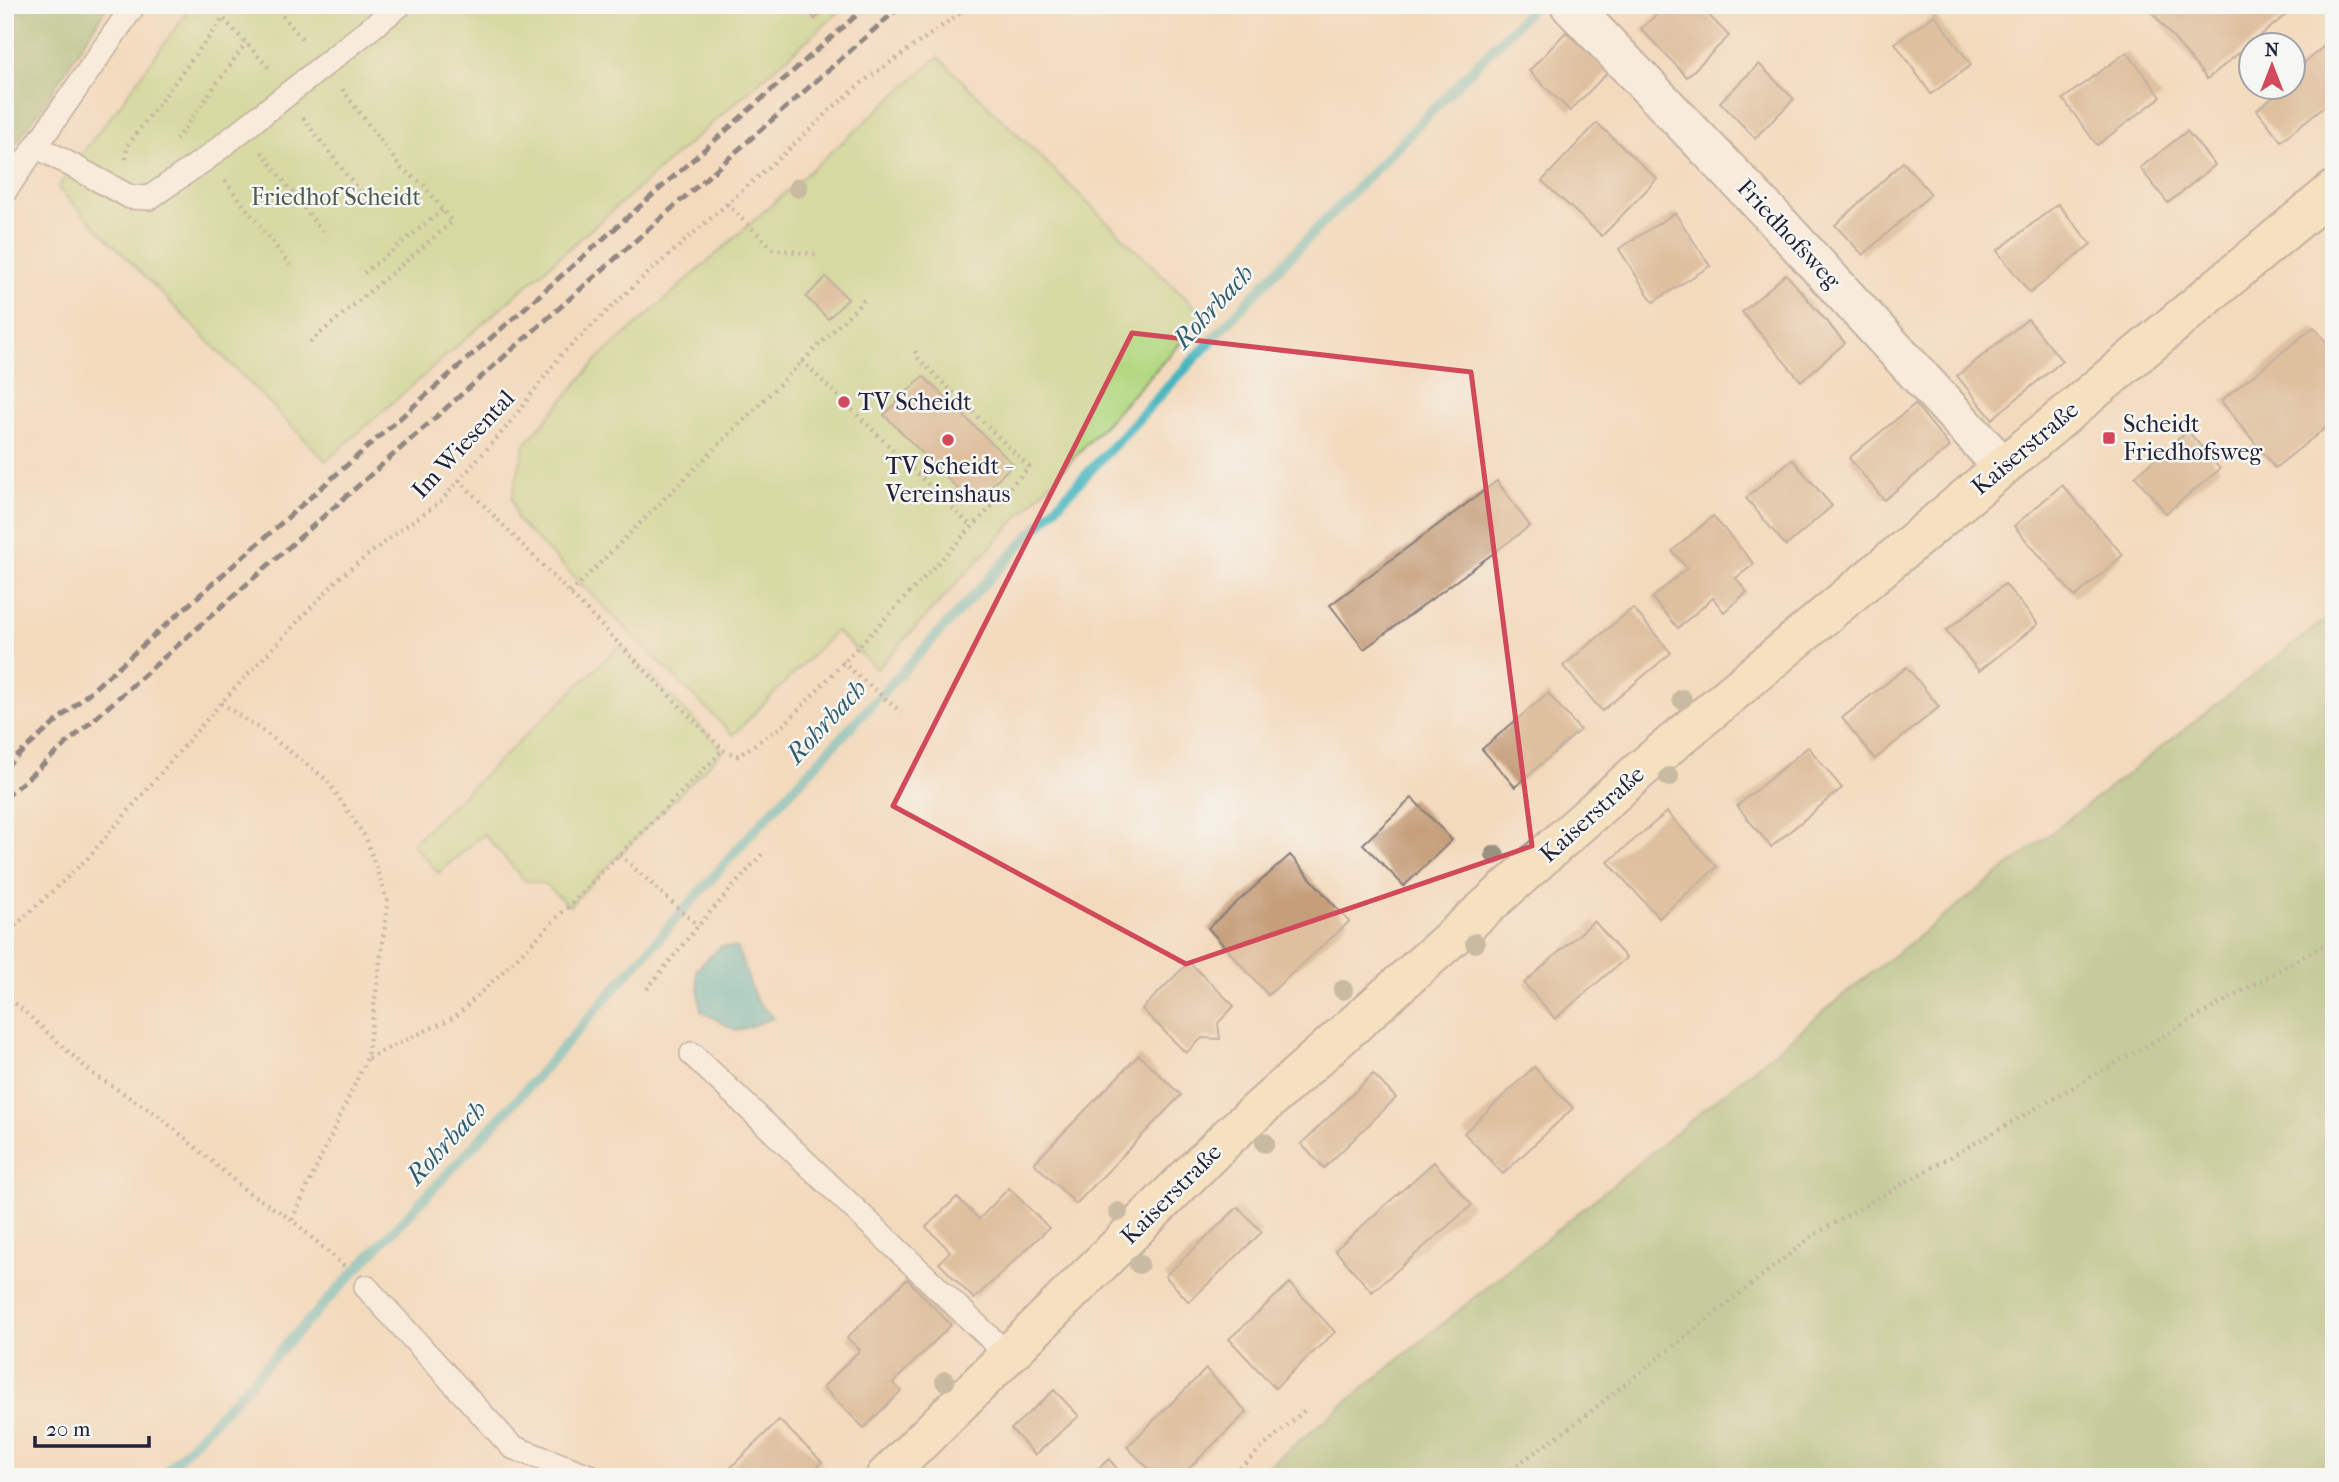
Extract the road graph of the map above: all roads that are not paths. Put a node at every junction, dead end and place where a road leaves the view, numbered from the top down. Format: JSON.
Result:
{"nodes":[{"id":1,"x":134,"y":5,"type":"edge"},
{"id":2,"x":400,"y":5,"type":"edge"},
{"id":3,"x":1576,"y":12,"type":"edge"},
{"id":4,"x":36,"y":146,"type":"junction"},
{"id":5,"x":2334,"y":190,"type":"edge"},
{"id":6,"x":5,"y":191,"type":"edge"},
{"id":7,"x":2003,"y":467,"type":"junction"},
{"id":8,"x":692,"y":1054,"type":"dead end"},
{"id":9,"x":366,"y":1287,"type":"dead end"},
{"id":10,"x":1009,"y":1356,"type":"junction"},
{"id":11,"x":593,"y":1477,"type":"edge"},
{"id":12,"x":885,"y":1477,"type":"edge"}],
"edges":[{"from":1,"to":4,"type":"lane"},
{"from":2,"to":4,"type":"lane"},
{"from":3,"to":7,"type":"street","name":"Friedhofsweg"},
{"from":4,"to":6,"type":"lane"},
{"from":5,"to":7,"type":"main road","name":"Kaiserstraße"},
{"from":7,"to":10,"type":"main road","name":"Kaiserstraße"},
{"from":8,"to":10,"type":"lane"},
{"from":9,"to":11,"type":"lane"},
{"from":10,"to":12,"type":"main road","name":"Kaiserstraße"}]}
